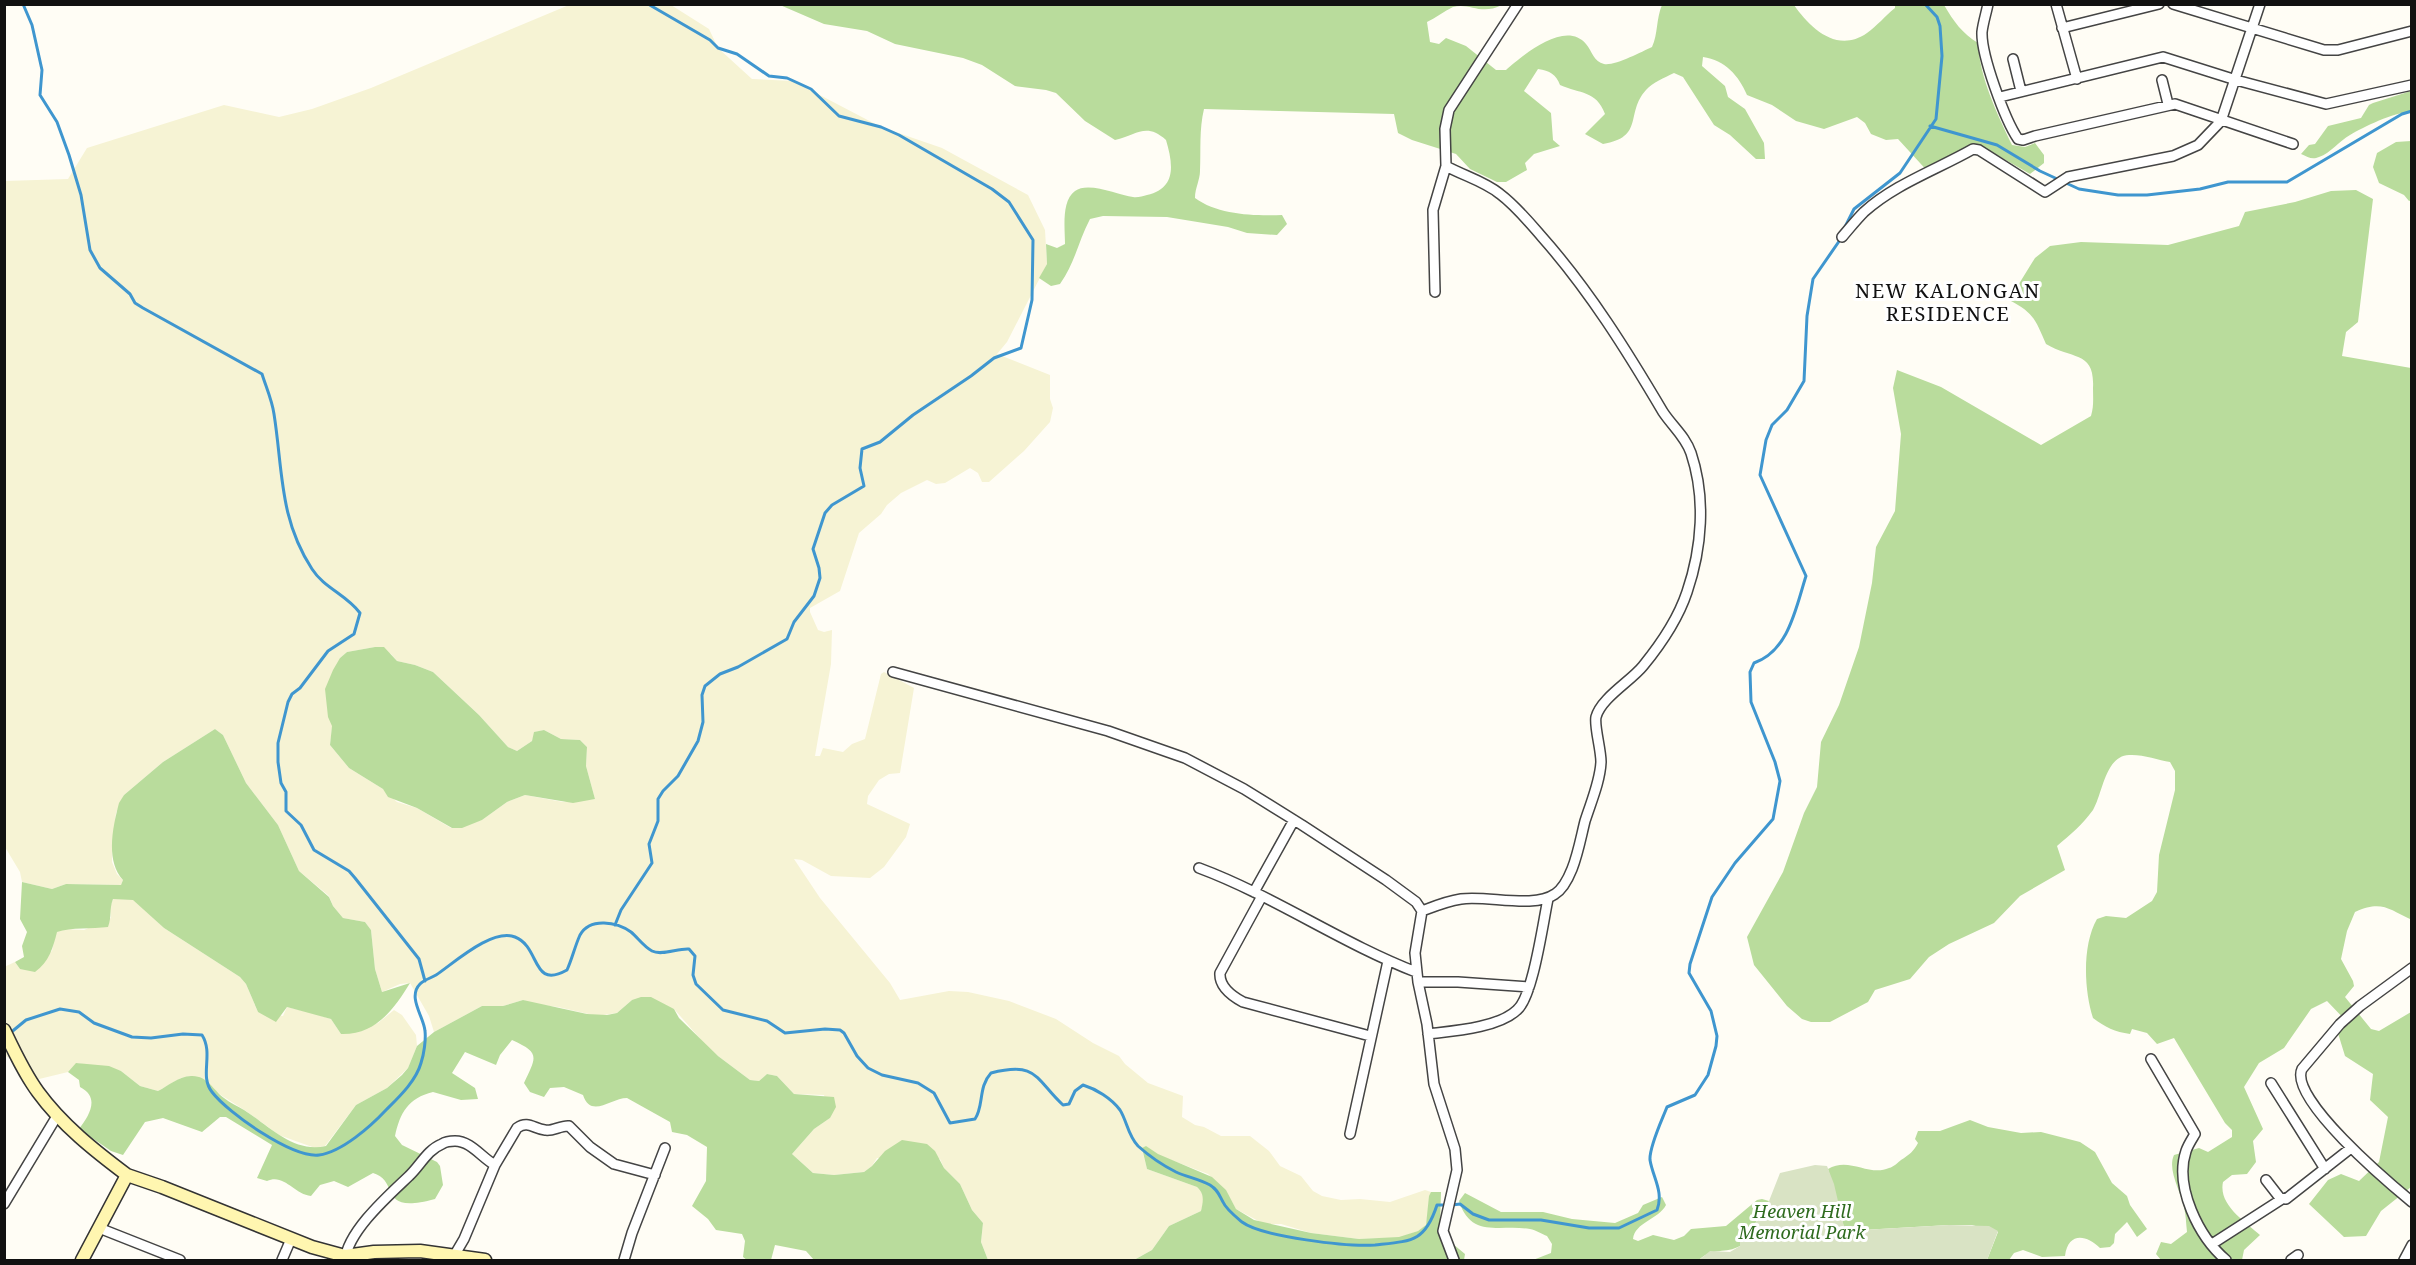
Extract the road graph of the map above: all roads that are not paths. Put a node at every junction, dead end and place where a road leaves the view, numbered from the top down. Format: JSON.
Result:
{"nodes":[{"id":1,"x":1518,"y":4,"type":"edge"},
{"id":2,"x":1988,"y":4,"type":"edge"},
{"id":3,"x":2056,"y":4,"type":"edge"},
{"id":4,"x":2159,"y":4,"type":"edge"},
{"id":5,"x":2173,"y":4,"type":"edge"},
{"id":6,"x":2260,"y":4,"type":"edge"},
{"id":7,"x":2251,"y":27,"type":"junction"},
{"id":8,"x":2062,"y":28,"type":"junction"},
{"id":9,"x":2412,"y":31,"type":"edge"},
{"id":10,"x":2013,"y":59,"type":"dead end"},
{"id":11,"x":2078,"y":79,"type":"junction"},
{"id":12,"x":2162,"y":80,"type":"dead end"},
{"id":13,"x":2236,"y":80,"type":"junction"},
{"id":14,"x":2412,"y":85,"type":"edge"},
{"id":15,"x":2021,"y":91,"type":"junction"},
{"id":16,"x":2000,"y":97,"type":"junction"},
{"id":17,"x":2168,"y":104,"type":"junction"},
{"id":18,"x":2221,"y":121,"type":"junction"},
{"id":19,"x":2293,"y":144,"type":"dead end"},
{"id":20,"x":1446,"y":166,"type":"junction"},
{"id":21,"x":1842,"y":237,"type":"dead end"},
{"id":22,"x":1435,"y":292,"type":"dead end"},
{"id":23,"x":893,"y":672,"type":"dead end"},
{"id":24,"x":1294,"y":820,"type":"junction"},
{"id":25,"x":1199,"y":868,"type":"dead end"},
{"id":26,"x":1258,"y":894,"type":"junction"},
{"id":27,"x":1548,"y":898,"type":"junction"},
{"id":28,"x":1422,"y":911,"type":"junction"},
{"id":29,"x":1388,"y":961,"type":"junction"},
{"id":30,"x":2412,"y":968,"type":"edge"},
{"id":31,"x":1417,"y":977,"type":"junction"},
{"id":32,"x":1529,"y":987,"type":"junction"},
{"id":33,"x":4,"y":1030,"type":"edge"},
{"id":34,"x":1428,"y":1034,"type":"junction"},
{"id":35,"x":1370,"y":1036,"type":"junction"},
{"id":36,"x":2151,"y":1059,"type":"dead end"},
{"id":37,"x":2271,"y":1083,"type":"dead end"},
{"id":38,"x":57,"y":1116,"type":"junction"},
{"id":39,"x":1350,"y":1134,"type":"dead end"},
{"id":40,"x":665,"y":1148,"type":"dead end"},
{"id":41,"x":2351,"y":1148,"type":"junction"},
{"id":42,"x":495,"y":1165,"type":"junction"},
{"id":43,"x":2325,"y":1169,"type":"junction"},
{"id":44,"x":127,"y":1175,"type":"junction"},
{"id":45,"x":655,"y":1175,"type":"junction"},
{"id":46,"x":2266,"y":1180,"type":"dead end"},
{"id":47,"x":2282,"y":1199,"type":"junction"},
{"id":48,"x":2412,"y":1202,"type":"edge"},
{"id":49,"x":4,"y":1204,"type":"edge"},
{"id":50,"x":99,"y":1228,"type":"junction"},
{"id":51,"x":291,"y":1239,"type":"junction"},
{"id":52,"x":2212,"y":1244,"type":"junction"},
{"id":53,"x":2412,"y":1245,"type":"edge"},
{"id":54,"x":454,"y":1256,"type":"junction"},
{"id":55,"x":345,"y":1258,"type":"edge"},
{"id":56,"x":82,"y":1260,"type":"edge"},
{"id":57,"x":180,"y":1260,"type":"edge"},
{"id":58,"x":282,"y":1260,"type":"edge"},
{"id":59,"x":485,"y":1260,"type":"edge"},
{"id":60,"x":624,"y":1260,"type":"edge"},
{"id":61,"x":1454,"y":1260,"type":"edge"},
{"id":62,"x":2226,"y":1260,"type":"edge"},
{"id":63,"x":2404,"y":1260,"type":"edge"}],
"edges":[{"from":1,"to":20,"type":"street"},
{"from":2,"to":16,"type":"street"},
{"from":3,"to":8,"type":"street"},
{"from":4,"to":8,"type":"street"},
{"from":5,"to":7,"type":"street"},
{"from":6,"to":7,"type":"street"},
{"from":7,"to":9,"type":"street"},
{"from":7,"to":13,"type":"street"},
{"from":8,"to":11,"type":"street"},
{"from":10,"to":15,"type":"street"},
{"from":11,"to":13,"type":"street"},
{"from":11,"to":15,"type":"street"},
{"from":12,"to":17,"type":"street"},
{"from":13,"to":14,"type":"street"},
{"from":13,"to":18,"type":"street"},
{"from":15,"to":16,"type":"street"},
{"from":16,"to":17,"type":"street"},
{"from":17,"to":18,"type":"street"},
{"from":18,"to":19,"type":"street"},
{"from":18,"to":21,"type":"street"},
{"from":20,"to":22,"type":"street"},
{"from":20,"to":27,"type":"street"},
{"from":23,"to":24,"type":"street"},
{"from":24,"to":26,"type":"street"},
{"from":24,"to":28,"type":"street"},
{"from":25,"to":26,"type":"street"},
{"from":26,"to":29,"type":"street"},
{"from":26,"to":35,"type":"street"},
{"from":27,"to":28,"type":"street"},
{"from":27,"to":32,"type":"street"},
{"from":28,"to":31,"type":"street"},
{"from":29,"to":31,"type":"street"},
{"from":29,"to":35,"type":"street"},
{"from":30,"to":41,"type":"street"},
{"from":31,"to":32,"type":"street"},
{"from":31,"to":34,"type":"street"},
{"from":32,"to":34,"type":"street"},
{"from":33,"to":38,"type":"street"},
{"from":34,"to":61,"type":"street"},
{"from":35,"to":39,"type":"street"},
{"from":36,"to":52,"type":"street"},
{"from":37,"to":43,"type":"street"},
{"from":38,"to":44,"type":"street"},
{"from":38,"to":49,"type":"street"},
{"from":40,"to":45,"type":"street"},
{"from":41,"to":43,"type":"street"},
{"from":41,"to":48,"type":"street"},
{"from":42,"to":45,"type":"street"},
{"from":42,"to":54,"type":"street"},
{"from":42,"to":55,"type":"street"},
{"from":43,"to":47,"type":"street"},
{"from":44,"to":50,"type":"street"},
{"from":44,"to":51,"type":"street"},
{"from":45,"to":60,"type":"street"},
{"from":46,"to":47,"type":"street"},
{"from":47,"to":52,"type":"street"},
{"from":50,"to":56,"type":"street"},
{"from":50,"to":57,"type":"street"},
{"from":51,"to":55,"type":"street"},
{"from":51,"to":58,"type":"street"},
{"from":52,"to":62,"type":"street"},
{"from":53,"to":63,"type":"street"},
{"from":54,"to":55,"type":"street"},
{"from":54,"to":59,"type":"street"}]}
